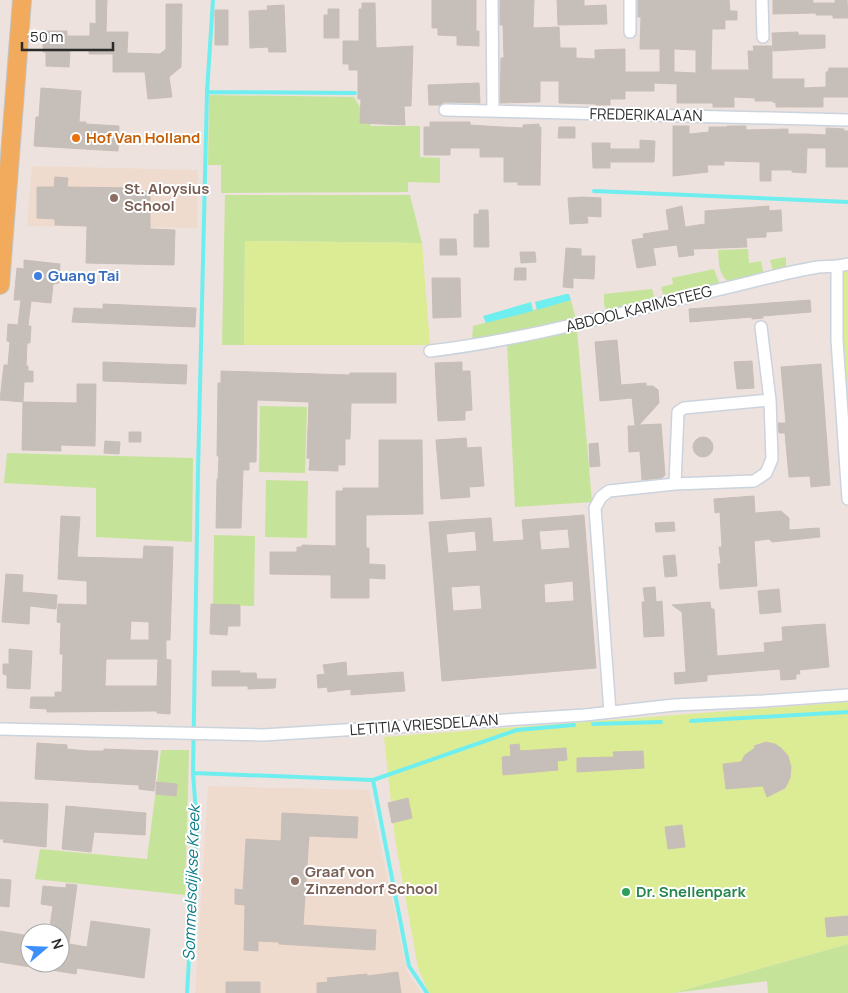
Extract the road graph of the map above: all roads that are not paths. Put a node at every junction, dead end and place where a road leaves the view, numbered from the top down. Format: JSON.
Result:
{"nodes":[{"id":1,"x":22,"y":0,"type":"edge"},
{"id":2,"x":492,"y":0,"type":"edge"},
{"id":3,"x":630,"y":0,"type":"edge"},
{"id":4,"x":762,"y":0,"type":"edge"},
{"id":5,"x":630,"y":32,"type":"dead end"},
{"id":6,"x":763,"y":37,"type":"dead end"},
{"id":7,"x":445,"y":110,"type":"dead end"},
{"id":8,"x":493,"y":111,"type":"junction"},
{"id":9,"x":848,"y":120,"type":"edge"},
{"id":10,"x":843,"y":265,"type":"edge"},
{"id":11,"x":0,"y":285,"type":"edge"},
{"id":12,"x":761,"y":327,"type":"dead end"},
{"id":13,"x":430,"y":351,"type":"dead end"},
{"id":14,"x":770,"y":400,"type":"junction"},
{"id":15,"x":675,"y":484,"type":"junction"},
{"id":16,"x":848,"y":499,"type":"edge"},
{"id":17,"x":848,"y":695,"type":"edge"},
{"id":18,"x":610,"y":712,"type":"junction"},
{"id":19,"x":0,"y":729,"type":"edge"}],
"edges":[{"from":1,"to":11,"type":"main road"},
{"from":2,"to":8,"type":"street"},
{"from":3,"to":5,"type":"street"},
{"from":4,"to":6,"type":"street"},
{"from":7,"to":8,"type":"street","name":"FREDERIKALAAN"},
{"from":8,"to":9,"type":"street","name":"FREDERIKALAAN"},
{"from":10,"to":13,"type":"street","name":"ABDOOL KARIMSTEEG"},
{"from":10,"to":16,"type":"street"},
{"from":12,"to":14,"type":"street"},
{"from":14,"to":15,"type":"street"},
{"from":14,"to":15,"type":"street"},
{"from":15,"to":18,"type":"street"},
{"from":17,"to":18,"type":"street","name":"LETITIA VRIESDELAAN"},
{"from":18,"to":19,"type":"street","name":"LETITIA VRIESDELAAN"}]}
